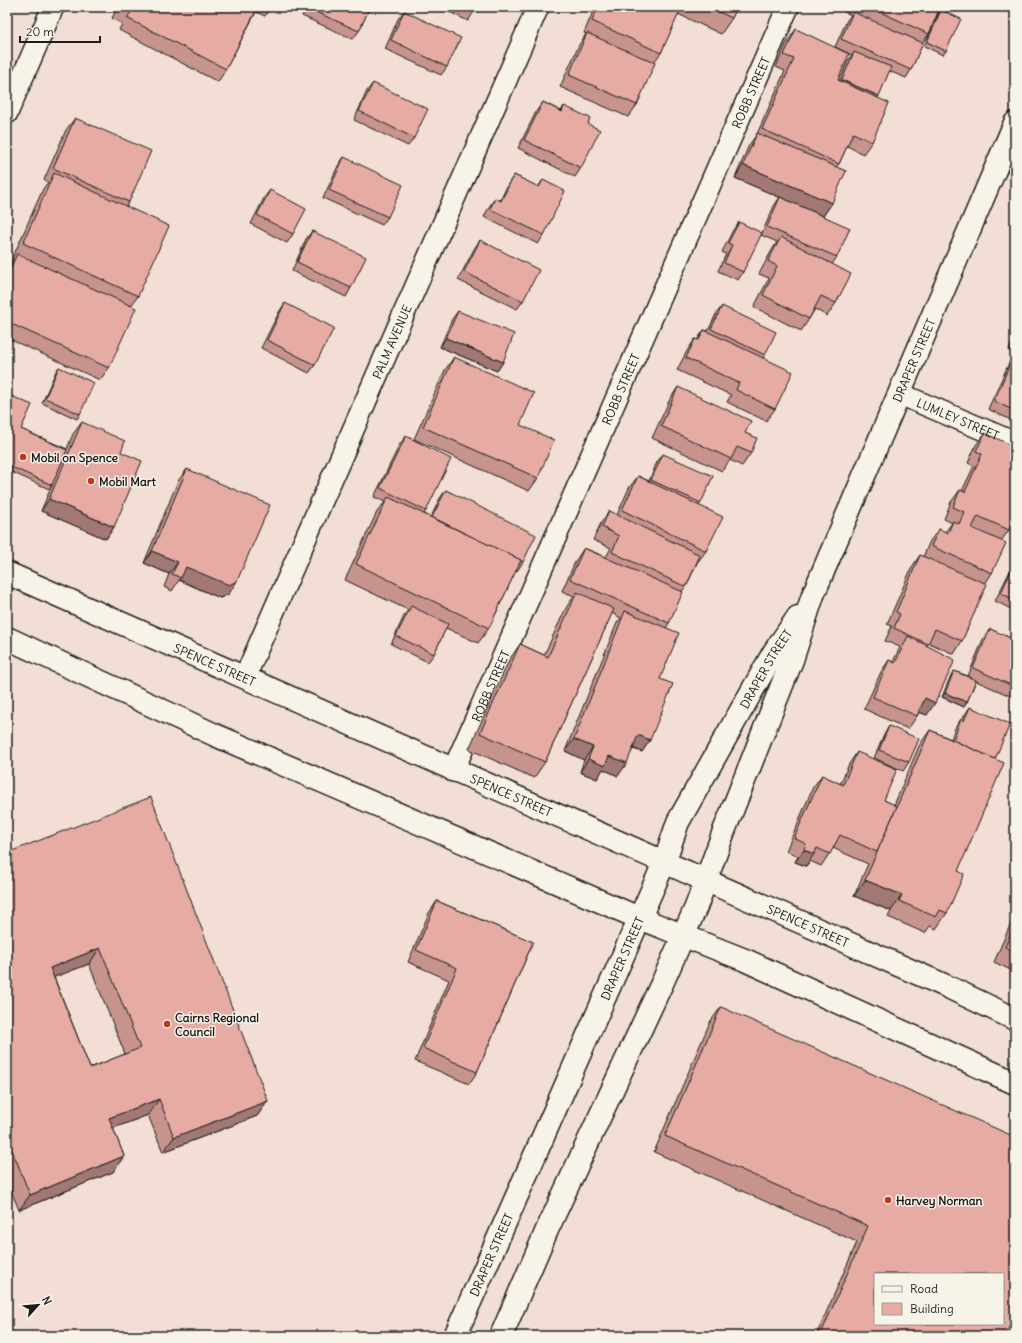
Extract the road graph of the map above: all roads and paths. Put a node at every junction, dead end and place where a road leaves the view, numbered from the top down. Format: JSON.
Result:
{"nodes":[{"id":1,"x":53,"y":7,"type":"edge"},
{"id":2,"x":538,"y":7,"type":"edge"},
{"id":3,"x":788,"y":7,"type":"edge"},
{"id":4,"x":7,"y":113,"type":"edge"},
{"id":5,"x":1015,"y":125,"type":"edge"},
{"id":6,"x":900,"y":394,"type":"junction"},
{"id":7,"x":1015,"y":443,"type":"edge"},
{"id":8,"x":7,"y":573,"type":"edge"},
{"id":9,"x":813,"y":595,"type":"junction"},
{"id":10,"x":7,"y":638,"type":"edge"},
{"id":11,"x":245,"y":677,"type":"junction"},
{"id":12,"x":453,"y":771,"type":"junction"},
{"id":13,"x":664,"y":862,"type":"junction"},
{"id":14,"x":705,"y":881,"type":"junction"},
{"id":15,"x":639,"y":918,"type":"junction"},
{"id":16,"x":682,"y":935,"type":"junction"},
{"id":17,"x":1015,"y":1020,"type":"edge"},
{"id":18,"x":1015,"y":1083,"type":"edge"},
{"id":19,"x":455,"y":1336,"type":"edge"},
{"id":20,"x":501,"y":1336,"type":"edge"}],
"edges":[{"from":1,"to":4,"type":"street"},
{"from":2,"to":11,"type":"street","name":"PALM AVENUE"},
{"from":3,"to":12,"type":"street","name":"ROBB STREET"},
{"from":5,"to":6,"type":"street","name":"DRAPER STREET"},
{"from":6,"to":7,"type":"street","name":"LUMLEY STREET"},
{"from":6,"to":9,"type":"street","name":"DRAPER STREET"},
{"from":8,"to":11,"type":"street","name":"SPENCE STREET"},
{"from":9,"to":13,"type":"street","name":"DRAPER STREET"},
{"from":9,"to":14,"type":"street","name":"DRAPER STREET"},
{"from":10,"to":15,"type":"street"},
{"from":11,"to":12,"type":"street","name":"SPENCE STREET"},
{"from":12,"to":13,"type":"street","name":"SPENCE STREET"},
{"from":13,"to":14,"type":"street","name":"SPENCE STREET"},
{"from":13,"to":15,"type":"street","name":"DRAPER STREET"},
{"from":14,"to":16,"type":"street","name":"DRAPER STREET"},
{"from":14,"to":17,"type":"street","name":"SPENCE STREET"},
{"from":15,"to":16,"type":"street"},
{"from":15,"to":19,"type":"street","name":"DRAPER STREET"},
{"from":16,"to":18,"type":"street"},
{"from":16,"to":20,"type":"street","name":"DRAPER STREET"}]}
